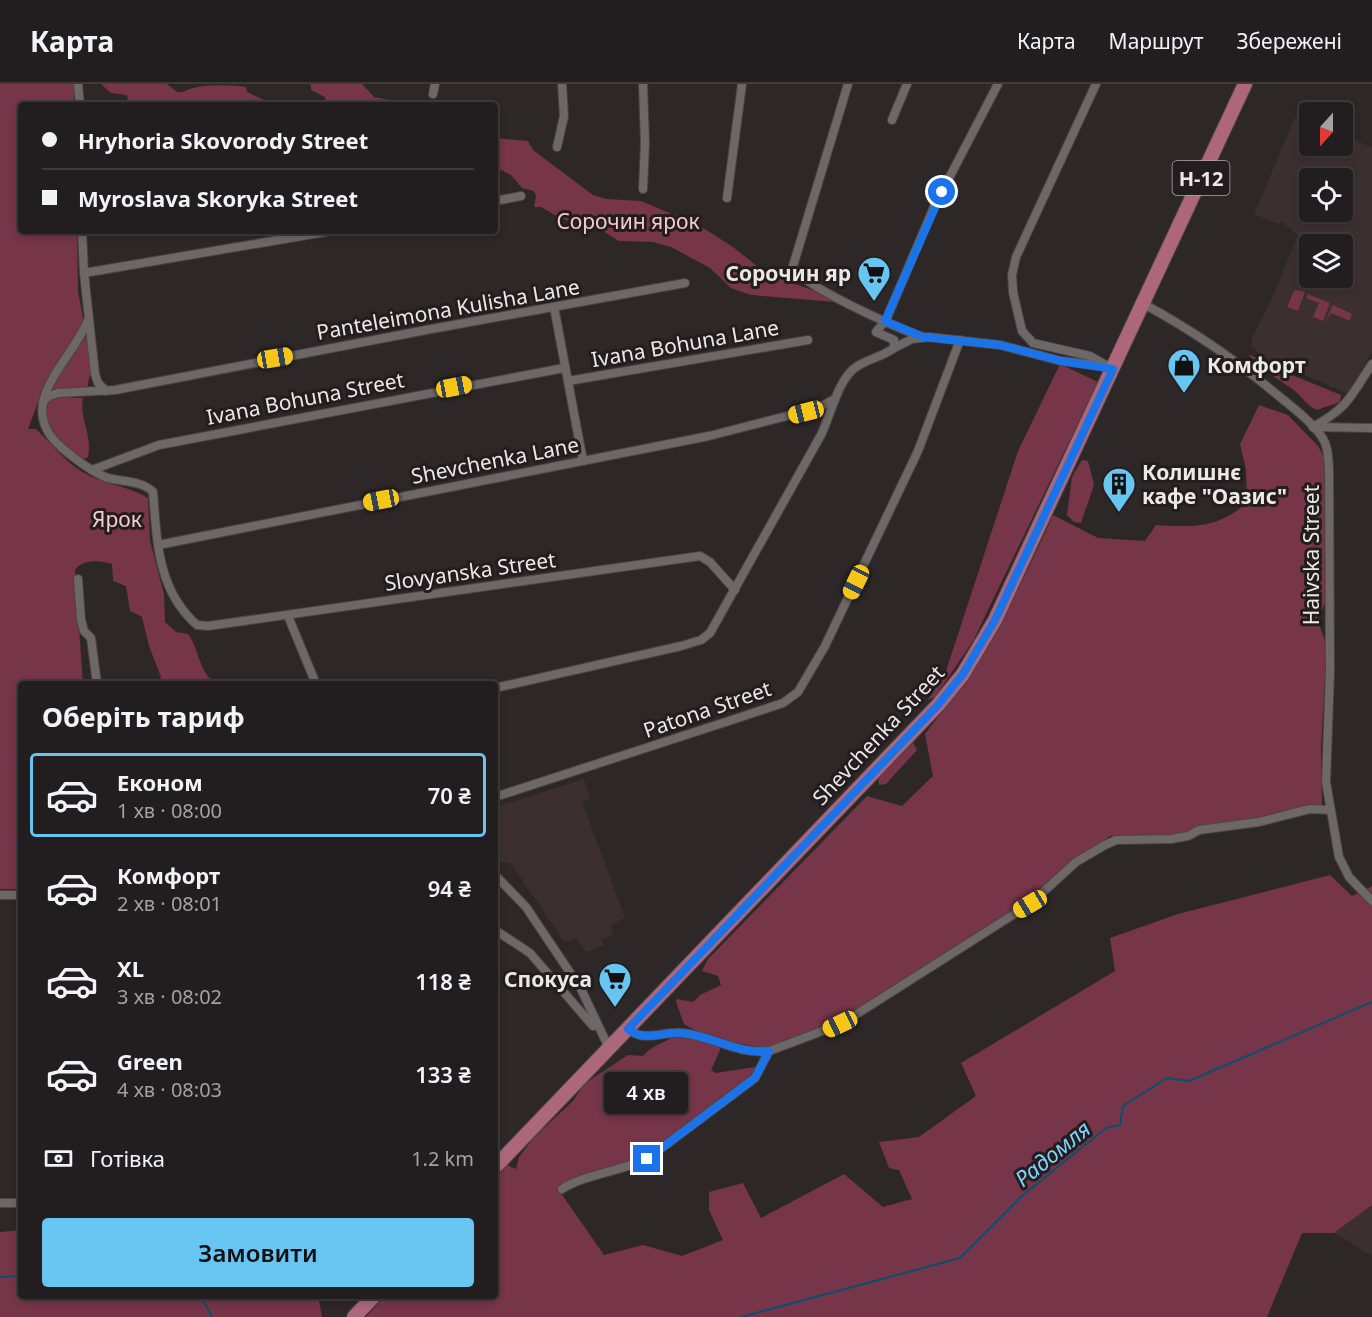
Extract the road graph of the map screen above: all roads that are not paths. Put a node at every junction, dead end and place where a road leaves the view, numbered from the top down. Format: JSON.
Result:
{"nodes":[{"id":1,"x":78,"y":84,"type":"edge"},
{"id":2,"x":435,"y":84,"type":"edge"},
{"id":3,"x":562,"y":84,"type":"edge"},
{"id":4,"x":643,"y":84,"type":"edge"},
{"id":5,"x":742,"y":84,"type":"edge"},
{"id":6,"x":848,"y":84,"type":"edge"},
{"id":7,"x":907,"y":84,"type":"edge"},
{"id":8,"x":998,"y":84,"type":"edge"},
{"id":9,"x":1096,"y":84,"type":"edge"},
{"id":10,"x":1245,"y":84,"type":"edge"},
{"id":11,"x":433,"y":94,"type":"dead end"},
{"id":12,"x":80,"y":102,"type":"edge"},
{"id":13,"x":892,"y":120,"type":"dead end"},
{"id":14,"x":557,"y":147,"type":"dead end"},
{"id":15,"x":643,"y":189,"type":"dead end"},
{"id":16,"x":521,"y":196,"type":"dead end"},
{"id":17,"x":727,"y":198,"type":"dead end"},
{"id":18,"x":498,"y":200,"type":"edge"},
{"id":19,"x":82,"y":234,"type":"edge"},
{"id":20,"x":314,"y":234,"type":"edge"},
{"id":21,"x":84,"y":273,"type":"junction"},
{"id":22,"x":685,"y":283,"type":"dead end"},
{"id":23,"x":847,"y":303,"type":"junction"},
{"id":24,"x":1142,"y":303,"type":"junction"},
{"id":25,"x":554,"y":307,"type":"junction"},
{"id":26,"x":89,"y":318,"type":"junction"},
{"id":27,"x":885,"y":321,"type":"junction"},
{"id":28,"x":876,"y":332,"type":"junction"},
{"id":29,"x":923,"y":337,"type":"junction"},
{"id":30,"x":808,"y":340,"type":"dead end"},
{"id":31,"x":960,"y":340,"type":"junction"},
{"id":32,"x":894,"y":348,"type":"junction"},
{"id":33,"x":1372,"y":364,"type":"edge"},
{"id":34,"x":564,"y":368,"type":"junction"},
{"id":35,"x":1108,"y":378,"type":"junction"},
{"id":36,"x":568,"y":381,"type":"junction"},
{"id":37,"x":106,"y":391,"type":"junction"},
{"id":38,"x":836,"y":398,"type":"junction"},
{"id":39,"x":44,"y":402,"type":"junction"},
{"id":40,"x":1313,"y":427,"type":"junction"},
{"id":41,"x":1372,"y":428,"type":"edge"},
{"id":42,"x":583,"y":461,"type":"junction"},
{"id":43,"x":92,"y":470,"type":"junction"},
{"id":44,"x":158,"y":544,"type":"junction"},
{"id":45,"x":78,"y":579,"type":"dead end"},
{"id":46,"x":735,"y":590,"type":"junction"},
{"id":47,"x":288,"y":616,"type":"junction"},
{"id":48,"x":97,"y":681,"type":"edge"},
{"id":49,"x":315,"y":681,"type":"edge"},
{"id":50,"x":498,"y":687,"type":"edge"},
{"id":51,"x":498,"y":796,"type":"edge"},
{"id":52,"x":1330,"y":810,"type":"junction"},
{"id":53,"x":498,"y":878,"type":"edge"},
{"id":54,"x":0,"y":895,"type":"edge"},
{"id":55,"x":18,"y":895,"type":"edge"},
{"id":56,"x":1372,"y":901,"type":"edge"},
{"id":57,"x":498,"y":932,"type":"edge"},
{"id":58,"x":628,"y":1029,"type":"junction"},
{"id":59,"x":609,"y":1048,"type":"junction"},
{"id":60,"x":769,"y":1051,"type":"junction"},
{"id":61,"x":498,"y":1164,"type":"edge"},
{"id":62,"x":562,"y":1189,"type":"dead end"},
{"id":63,"x":0,"y":1203,"type":"edge"},
{"id":64,"x":18,"y":1203,"type":"edge"},
{"id":65,"x":371,"y":1299,"type":"edge"},
{"id":66,"x":354,"y":1317,"type":"edge"}],
"edges":[{"from":1,"to":12,"type":"street"},
{"from":2,"to":11,"type":"street"},
{"from":3,"to":14,"type":"street"},
{"from":4,"to":15,"type":"street"},
{"from":5,"to":17,"type":"street"},
{"from":6,"to":23,"type":"street"},
{"from":7,"to":13,"type":"street"},
{"from":8,"to":27,"type":"street"},
{"from":9,"to":35,"type":"street"},
{"from":10,"to":24,"type":"main road","name":"Shevchenka Street","number":"Н-12"},
{"from":16,"to":18,"type":"street"},
{"from":19,"to":21,"type":"street"},
{"from":20,"to":21,"type":"street"},
{"from":21,"to":26,"type":"street"},
{"from":22,"to":25,"type":"street","name":"Panteleimona Kulisha Lane"},
{"from":23,"to":27,"type":"street"},
{"from":23,"to":28,"type":"street"},
{"from":24,"to":35,"type":"main road","name":"Shevchenka Street","number":"Н-12"},
{"from":24,"to":40,"type":"street","name":"Haivska Street"},
{"from":25,"to":34,"type":"street"},
{"from":25,"to":37,"type":"street","name":"Panteleimona Kulisha Lane"},
{"from":26,"to":37,"type":"street"},
{"from":26,"to":39,"type":"street"},
{"from":27,"to":28,"type":"street"},
{"from":27,"to":29,"type":"street"},
{"from":28,"to":32,"type":"street"},
{"from":29,"to":31,"type":"street"},
{"from":29,"to":32,"type":"street"},
{"from":30,"to":36,"type":"street","name":"Ivana Bohuna Lane"},
{"from":31,"to":35,"type":"street"},
{"from":31,"to":51,"type":"street","name":"Patona Street"},
{"from":32,"to":38,"type":"street"},
{"from":33,"to":40,"type":"street"},
{"from":34,"to":36,"type":"street"},
{"from":34,"to":43,"type":"street","name":"Ivana Bohuna Street"},
{"from":35,"to":58,"type":"main road","name":"Shevchenka Street","number":"Н-12"},
{"from":36,"to":42,"type":"street"},
{"from":37,"to":39,"type":"street","name":"Panteleimona Kulisha Lane"},
{"from":38,"to":42,"type":"street","name":"Shevchenka Lane"},
{"from":38,"to":46,"type":"street"},
{"from":39,"to":43,"type":"street"},
{"from":40,"to":41,"type":"street"},
{"from":40,"to":52,"type":"street","name":"Haivska Street"},
{"from":42,"to":44,"type":"street","name":"Shevchenka Lane"},
{"from":43,"to":44,"type":"street"},
{"from":44,"to":47,"type":"street","name":"Slovyanska Street"},
{"from":45,"to":48,"type":"street"},
{"from":46,"to":47,"type":"street","name":"Slovyanska Street"},
{"from":46,"to":50,"type":"street"},
{"from":47,"to":49,"type":"street"},
{"from":52,"to":56,"type":"street","name":"Haivska Street"},
{"from":52,"to":60,"type":"street"},
{"from":53,"to":59,"type":"street"},
{"from":54,"to":55,"type":"street"},
{"from":57,"to":59,"type":"street"},
{"from":58,"to":59,"type":"main road","name":"Shevchenka Street","number":"Н-12"},
{"from":58,"to":60,"type":"street"},
{"from":59,"to":61,"type":"main road","name":"Shevchenka Street","number":"Н-12"},
{"from":60,"to":62,"type":"street"},
{"from":63,"to":64,"type":"street"},
{"from":65,"to":66,"type":"main road"}]}
